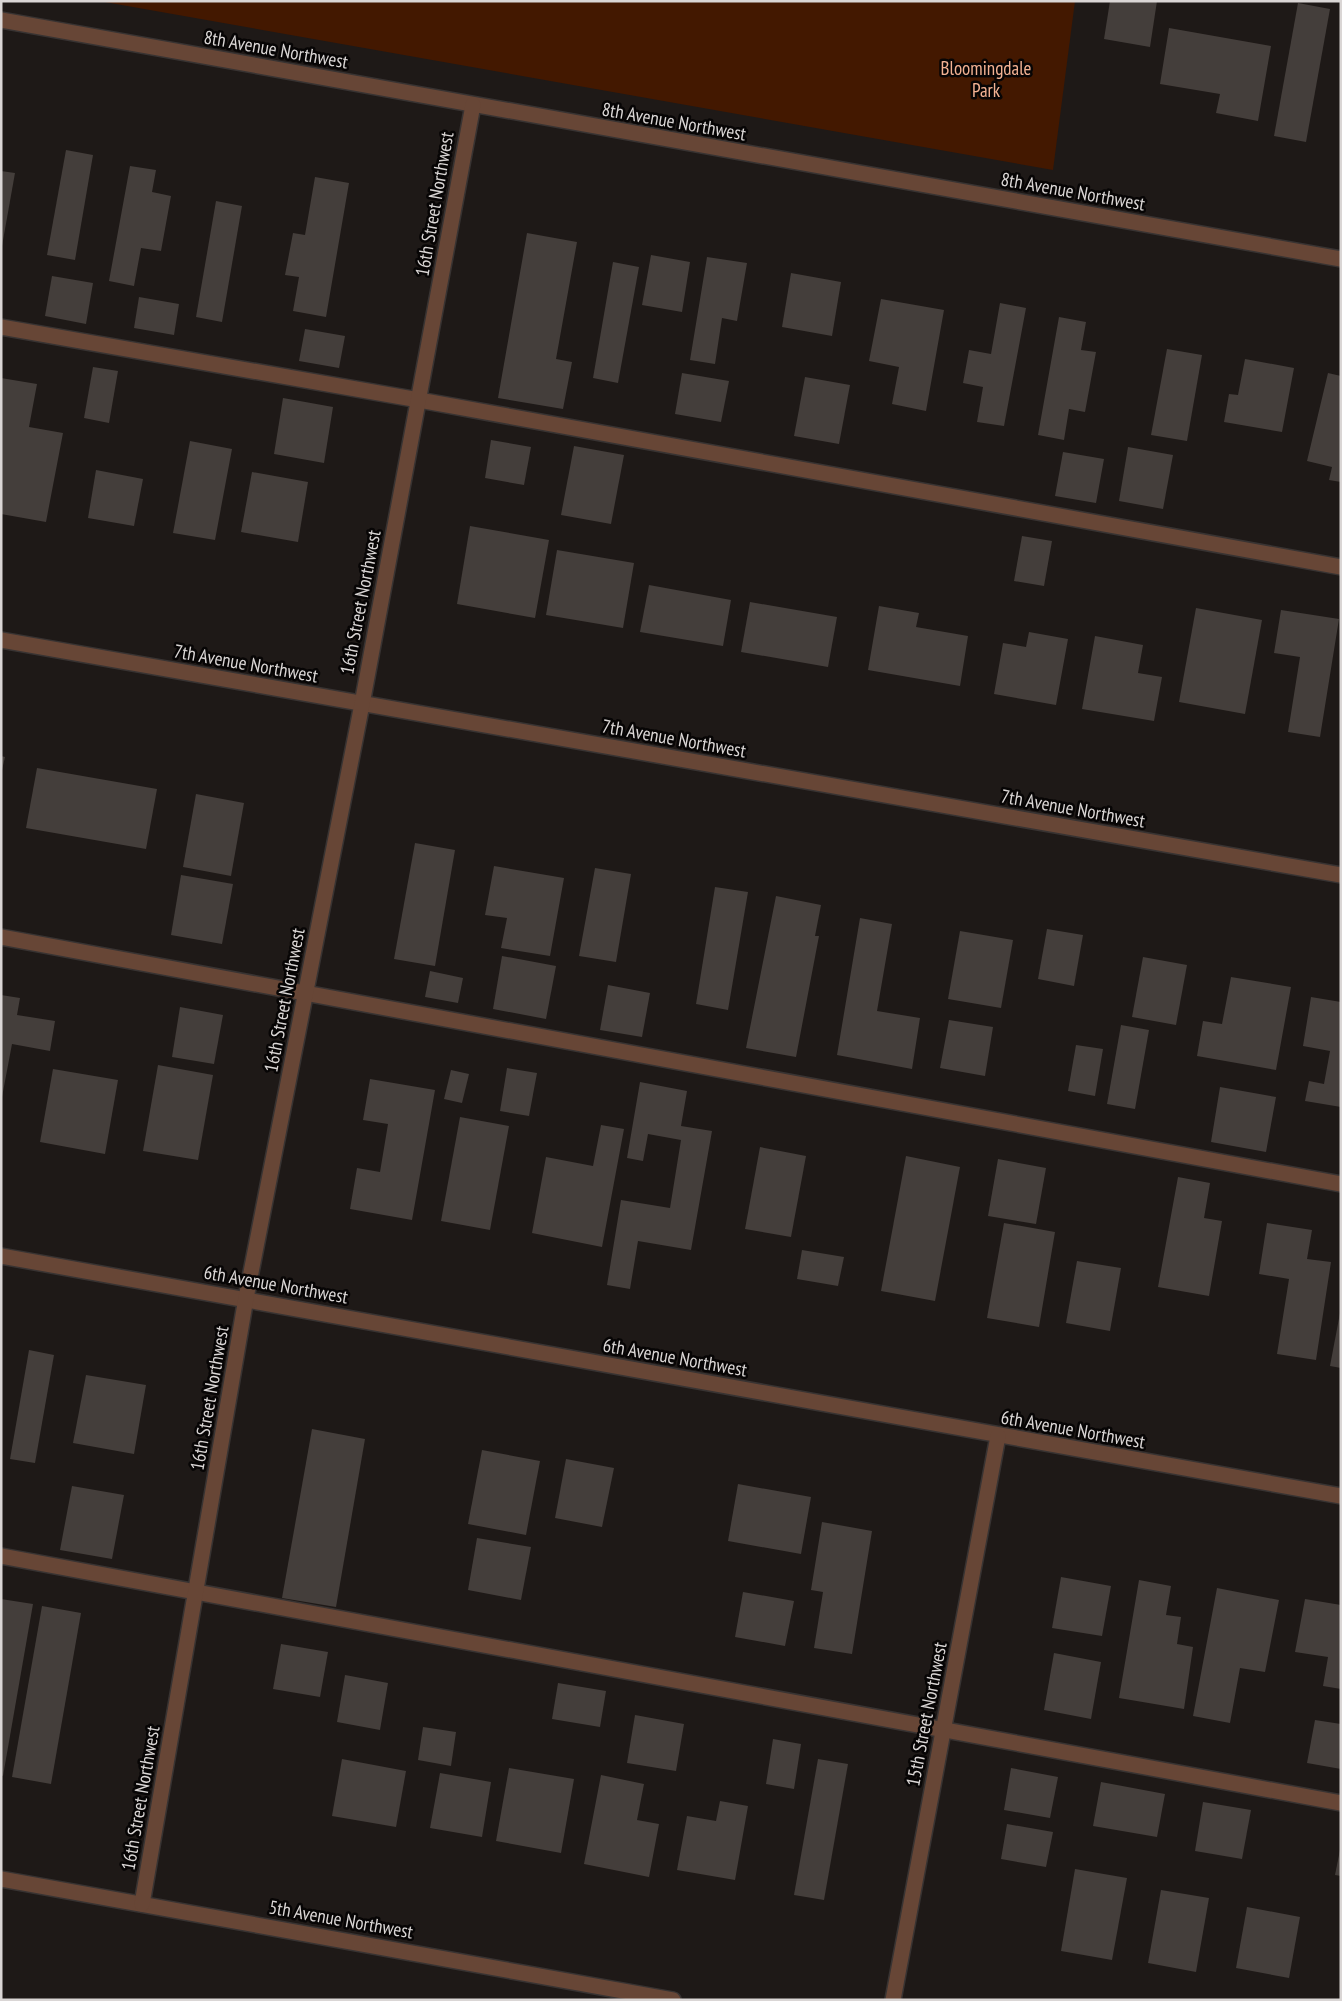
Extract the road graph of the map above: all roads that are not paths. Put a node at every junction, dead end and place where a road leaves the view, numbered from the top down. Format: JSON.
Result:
{"nodes":[{"id":1,"x":1,"y":20,"type":"edge"},
{"id":2,"x":473,"y":105,"type":"junction"},
{"id":3,"x":1341,"y":259,"type":"edge"},
{"id":4,"x":1,"y":327,"type":"edge"},
{"id":5,"x":419,"y":400,"type":"junction"},
{"id":6,"x":1341,"y":567,"type":"edge"},
{"id":7,"x":1,"y":640,"type":"edge"},
{"id":8,"x":362,"y":704,"type":"junction"},
{"id":9,"x":1341,"y":875,"type":"edge"},
{"id":10,"x":1,"y":937,"type":"edge"},
{"id":11,"x":306,"y":993,"type":"junction"},
{"id":12,"x":1341,"y":1184,"type":"edge"},
{"id":13,"x":1,"y":1256,"type":"edge"},
{"id":14,"x":246,"y":1298,"type":"junction"},
{"id":15,"x":998,"y":1436,"type":"junction"},
{"id":16,"x":1341,"y":1496,"type":"edge"},
{"id":17,"x":1,"y":1556,"type":"edge"},
{"id":18,"x":196,"y":1591,"type":"junction"},
{"id":19,"x":943,"y":1730,"type":"junction"},
{"id":20,"x":1341,"y":1803,"type":"edge"},
{"id":21,"x":1,"y":1878,"type":"edge"},
{"id":22,"x":142,"y":1904,"type":"junction"},
{"id":23,"x":673,"y":2000,"type":"edge"},
{"id":24,"x":892,"y":2000,"type":"edge"}],
"edges":[{"from":1,"to":2,"type":"street","name":"8th Avenue Northwest"},
{"from":2,"to":3,"type":"street","name":"8th Avenue Northwest"},
{"from":2,"to":5,"type":"street","name":"16th Street Northwest"},
{"from":4,"to":5,"type":"street"},
{"from":5,"to":6,"type":"street"},
{"from":5,"to":8,"type":"street","name":"16th Street Northwest"},
{"from":7,"to":8,"type":"street","name":"7th Avenue Northwest"},
{"from":8,"to":9,"type":"street","name":"7th Avenue Northwest"},
{"from":8,"to":11,"type":"street","name":"16th Street Northwest"},
{"from":10,"to":11,"type":"street"},
{"from":11,"to":12,"type":"street"},
{"from":11,"to":14,"type":"street","name":"16th Street Northwest"},
{"from":13,"to":14,"type":"street","name":"6th Avenue Northwest"},
{"from":14,"to":15,"type":"street","name":"6th Avenue Northwest"},
{"from":14,"to":18,"type":"street","name":"16th Street Northwest"},
{"from":15,"to":16,"type":"street","name":"6th Avenue Northwest"},
{"from":15,"to":19,"type":"street","name":"15th Street Northwest"},
{"from":17,"to":18,"type":"street"},
{"from":18,"to":19,"type":"street"},
{"from":18,"to":22,"type":"street","name":"16th Street Northwest"},
{"from":19,"to":20,"type":"street"},
{"from":19,"to":24,"type":"street","name":"15th Street Northwest"},
{"from":21,"to":22,"type":"street","name":"5th Avenue Northwest"},
{"from":22,"to":23,"type":"street","name":"5th Avenue Northwest"}]}
